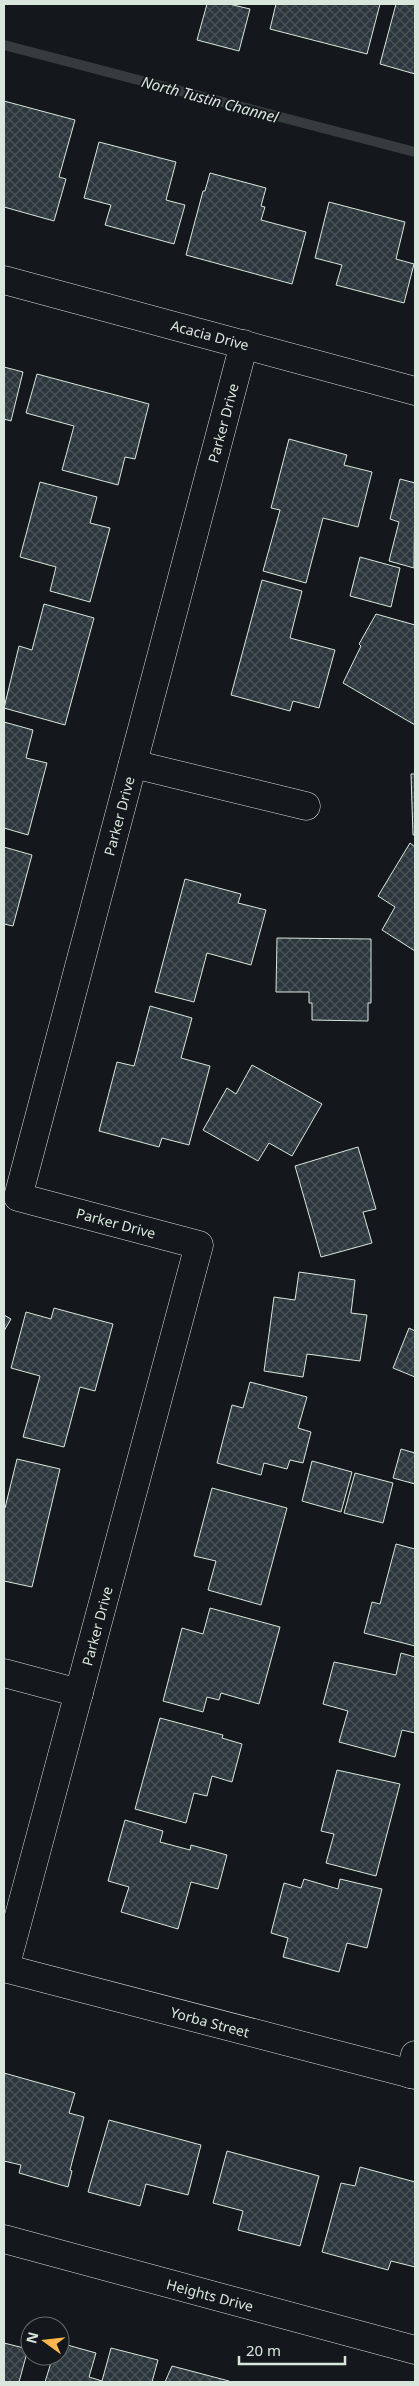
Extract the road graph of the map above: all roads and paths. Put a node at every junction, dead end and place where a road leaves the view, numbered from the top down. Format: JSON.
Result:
{"nodes":[{"id":1,"x":4,"y":280,"type":"edge"},
{"id":2,"x":244,"y":344,"type":"junction"},
{"id":3,"x":415,"y":391,"type":"edge"},
{"id":4,"x":133,"y":764,"type":"junction"},
{"id":5,"x":306,"y":806,"type":"dead end"},
{"id":6,"x":4,"y":1673,"type":"edge"},
{"id":7,"x":79,"y":1693,"type":"junction"},
{"id":8,"x":4,"y":1968,"type":"edge"},
{"id":9,"x":414,"y":2068,"type":"edge"},
{"id":10,"x":4,"y":2239,"type":"edge"},
{"id":11,"x":415,"y":2350,"type":"edge"}],
"edges":[{"from":1,"to":2,"type":"street","name":"Acacia Drive"},
{"from":2,"to":3,"type":"street","name":"Acacia Drive"},
{"from":2,"to":4,"type":"street","name":"Parker Drive"},
{"from":4,"to":5,"type":"street","name":"Parker Drive"},
{"from":4,"to":7,"type":"street","name":"Parker Drive"},
{"from":6,"to":7,"type":"street"},
{"from":7,"to":8,"type":"street","name":"Parker Drive"},
{"from":8,"to":9,"type":"street","name":"Yorba Street"},
{"from":10,"to":11,"type":"street","name":"Heights Drive"}]}
